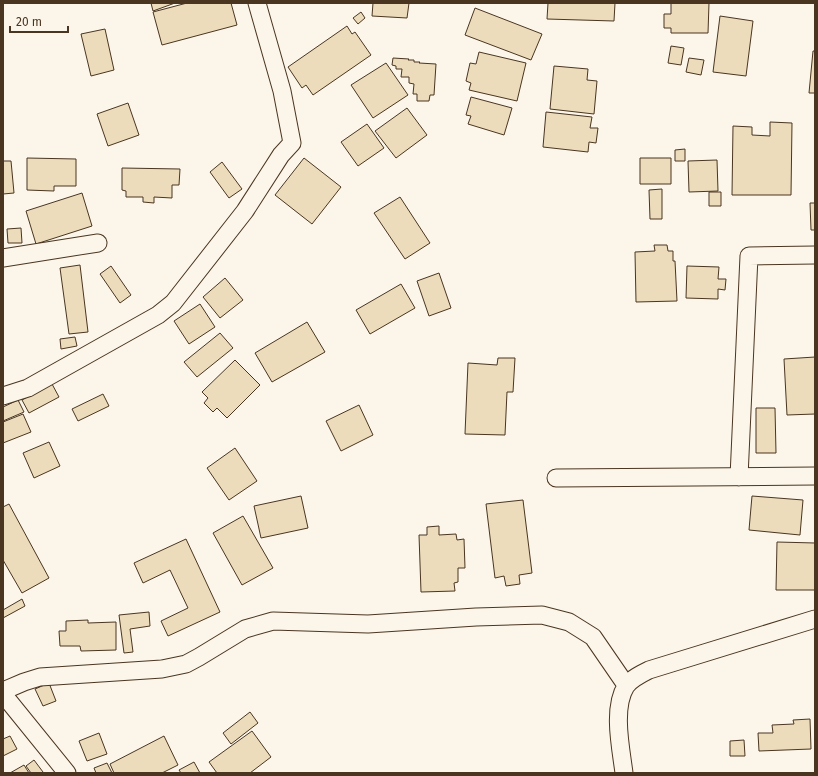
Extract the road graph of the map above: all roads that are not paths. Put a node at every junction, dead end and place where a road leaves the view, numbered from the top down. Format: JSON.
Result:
{"nodes":[{"id":1,"x":257,"y":3,"type":"edge"},
{"id":2,"x":98,"y":243,"type":"dead end"},
{"id":3,"x":815,"y":255,"type":"edge"},
{"id":4,"x":3,"y":258,"type":"edge"},
{"id":5,"x":3,"y":396,"type":"edge"},
{"id":6,"x":815,"y":476,"type":"edge"},
{"id":7,"x":739,"y":477,"type":"junction"},
{"id":8,"x":556,"y":478,"type":"dead end"},
{"id":9,"x":815,"y":619,"type":"edge"},
{"id":10,"x":626,"y":686,"type":"junction"},
{"id":11,"x":3,"y":690,"type":"edge"},
{"id":12,"x":3,"y":694,"type":"edge"},
{"id":13,"x":68,"y":773,"type":"edge"},
{"id":14,"x":624,"y":773,"type":"edge"}],
"edges":[{"from":1,"to":5,"type":"street"},
{"from":2,"to":4,"type":"street"},
{"from":3,"to":7,"type":"street"},
{"from":6,"to":7,"type":"street"},
{"from":7,"to":8,"type":"street"},
{"from":9,"to":10,"type":"street"},
{"from":10,"to":11,"type":"street"},
{"from":10,"to":14,"type":"street"},
{"from":12,"to":13,"type":"street"}]}
